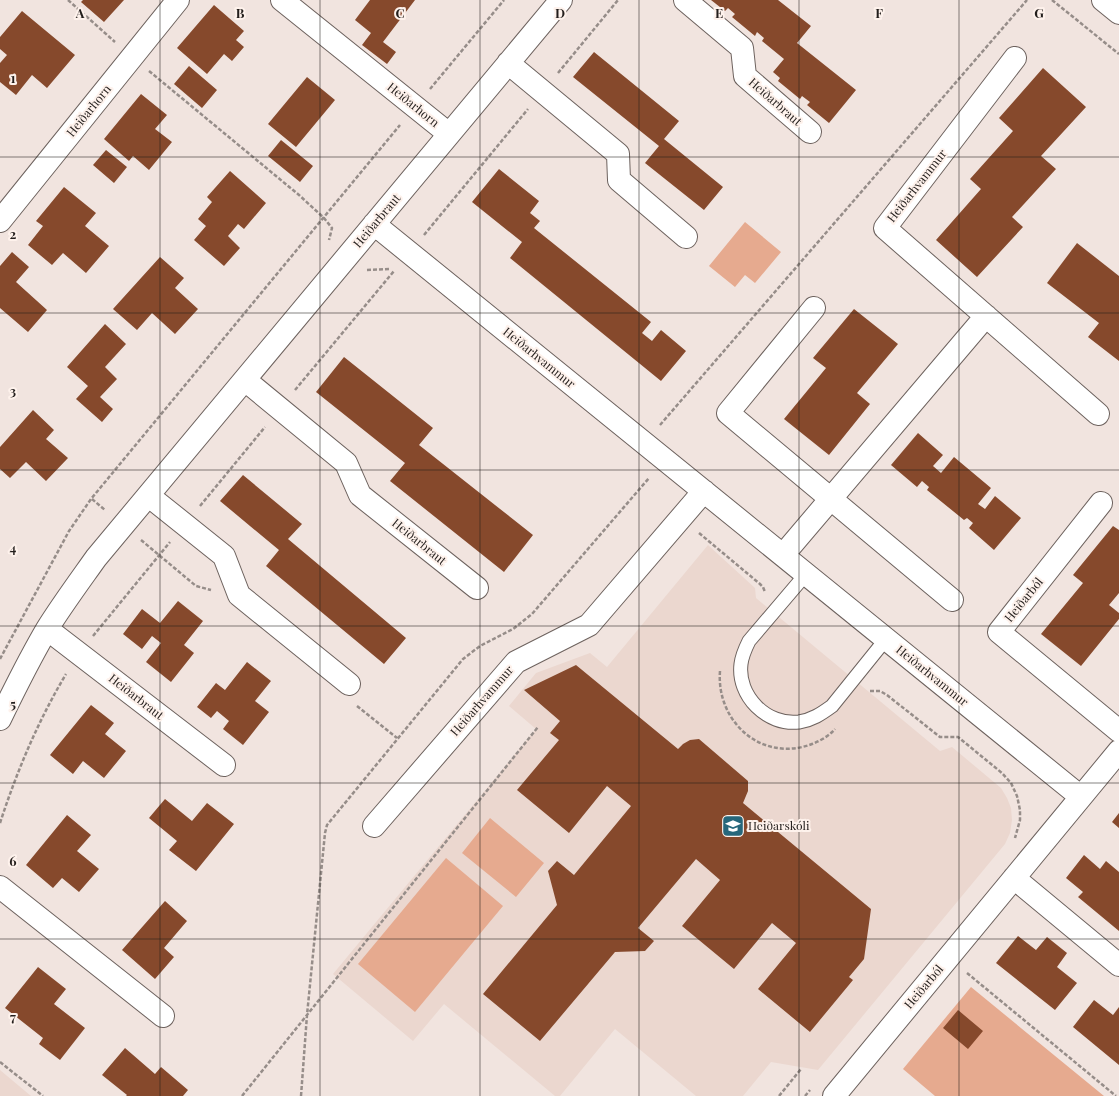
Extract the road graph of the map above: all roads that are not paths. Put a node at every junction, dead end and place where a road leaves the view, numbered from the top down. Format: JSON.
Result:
{"nodes":[{"id":1,"x":178,"y":0,"type":"edge"},
{"id":2,"x":282,"y":0,"type":"edge"},
{"id":3,"x":561,"y":0,"type":"edge"},
{"id":4,"x":685,"y":0,"type":"edge"},
{"id":5,"x":1015,"y":58,"type":"dead end"},
{"id":6,"x":508,"y":63,"type":"junction"},
{"id":7,"x":810,"y":132,"type":"dead end"},
{"id":8,"x":449,"y":134,"type":"junction"},
{"id":9,"x":0,"y":221,"type":"edge"},
{"id":10,"x":374,"y":224,"type":"junction"},
{"id":11,"x":686,"y":237,"type":"dead end"},
{"id":12,"x":814,"y":308,"type":"dead end"},
{"id":13,"x":986,"y":316,"type":"junction"},
{"id":14,"x":245,"y":380,"type":"junction"},
{"id":15,"x":1098,"y":414,"type":"dead end"},
{"id":16,"x":149,"y":496,"type":"junction"},
{"id":17,"x":697,"y":499,"type":"junction"},
{"id":18,"x":830,"y":499,"type":"junction"},
{"id":19,"x":1101,"y":503,"type":"dead end"},
{"id":20,"x":783,"y":555,"type":"junction"},
{"id":21,"x":806,"y":574,"type":"junction"},
{"id":22,"x":477,"y":588,"type":"dead end"},
{"id":23,"x":952,"y":600,"type":"dead end"},
{"id":24,"x":47,"y":629,"type":"junction"},
{"id":25,"x":886,"y":639,"type":"junction"},
{"id":26,"x":349,"y":684,"type":"dead end"},
{"id":27,"x":0,"y":719,"type":"edge"},
{"id":28,"x":1119,"y":731,"type":"edge"},
{"id":29,"x":1119,"y":751,"type":"edge"},
{"id":30,"x":224,"y":765,"type":"dead end"},
{"id":31,"x":1081,"y":797,"type":"junction"},
{"id":32,"x":374,"y":826,"type":"dead end"},
{"id":33,"x":1014,"y":878,"type":"junction"},
{"id":34,"x":0,"y":887,"type":"edge"},
{"id":35,"x":1119,"y":965,"type":"edge"},
{"id":36,"x":163,"y":1016,"type":"dead end"},
{"id":37,"x":834,"y":1096,"type":"edge"}],
"edges":[{"from":1,"to":9,"type":"street","name":"Heiðarhorn"},
{"from":2,"to":8,"type":"street","name":"Heiðarhorn"},
{"from":3,"to":6,"type":"street","name":"Heiðarbraut"},
{"from":4,"to":7,"type":"street","name":"Heiðarbraut"},
{"from":5,"to":13,"type":"street","name":"Heiðarhvammur"},
{"from":6,"to":8,"type":"street","name":"Heiðarbraut"},
{"from":6,"to":11,"type":"street"},
{"from":8,"to":10,"type":"street","name":"Heiðarbraut"},
{"from":10,"to":14,"type":"street","name":"Heiðarbraut"},
{"from":10,"to":17,"type":"street","name":"Heiðarhvammur"},
{"from":12,"to":18,"type":"street"},
{"from":13,"to":15,"type":"street","name":"Heiðarhvammur"},
{"from":13,"to":18,"type":"street"},
{"from":14,"to":16,"type":"street","name":"Heiðarbraut"},
{"from":14,"to":22,"type":"street","name":"Heiðarbraut"},
{"from":16,"to":24,"type":"street","name":"Heiðarbraut"},
{"from":16,"to":26,"type":"street"},
{"from":17,"to":20,"type":"street","name":"Heiðarhvammur"},
{"from":17,"to":32,"type":"street","name":"Heiðarhvammur"},
{"from":18,"to":20,"type":"street"},
{"from":18,"to":23,"type":"street"},
{"from":19,"to":28,"type":"street","name":"Heiðarból"},
{"from":20,"to":21,"type":"street","name":"Heiðarhvammur"},
{"from":21,"to":25,"type":"street","name":"Heiðarhvammur"},
{"from":21,"to":25,"type":"lane"},
{"from":24,"to":27,"type":"street","name":"Heiðarbraut"},
{"from":24,"to":30,"type":"street","name":"Heiðarbraut"},
{"from":25,"to":31,"type":"street","name":"Heiðarhvammur"},
{"from":29,"to":31,"type":"street","name":"Heiðarból"},
{"from":31,"to":33,"type":"street","name":"Heiðarból"},
{"from":33,"to":35,"type":"street"},
{"from":33,"to":37,"type":"street","name":"Heiðarból"},
{"from":34,"to":36,"type":"street"}]}
